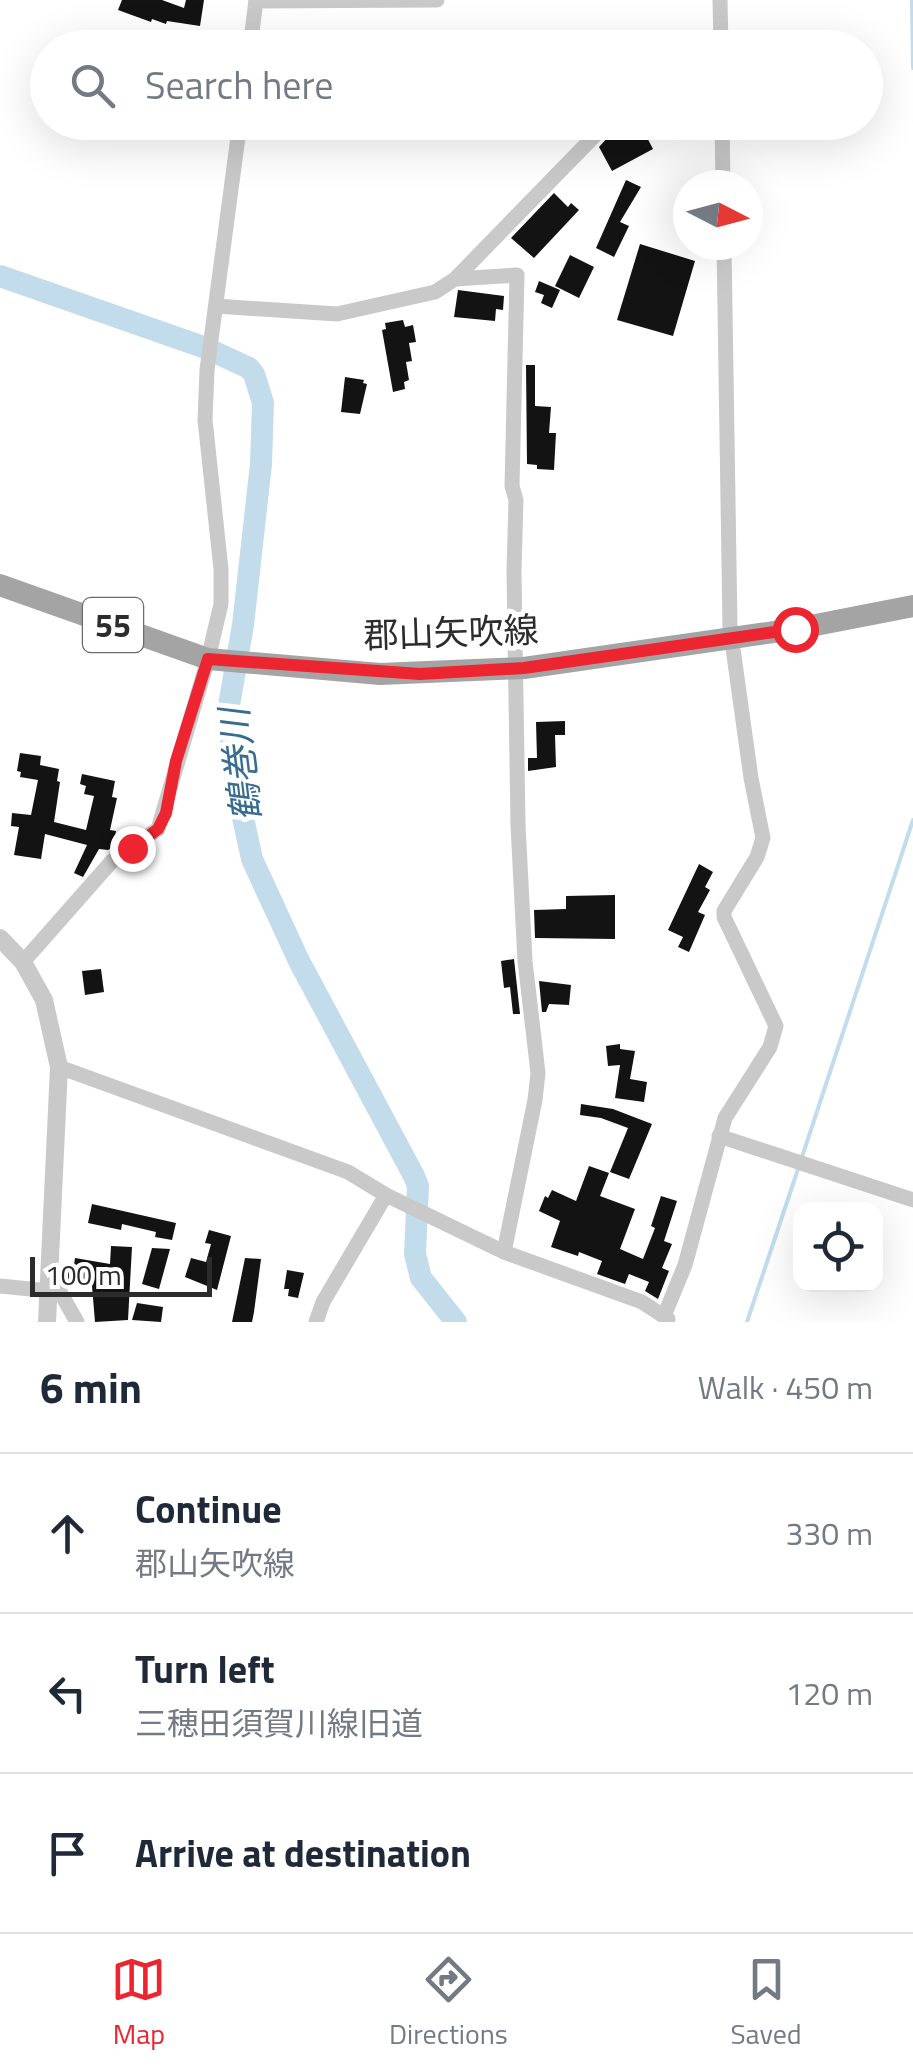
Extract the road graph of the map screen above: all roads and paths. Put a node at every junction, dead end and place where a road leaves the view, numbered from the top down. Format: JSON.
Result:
{"nodes":[{"id":1,"x":256,"y":0,"type":"edge"},
{"id":2,"x":437,"y":0,"type":"edge"},
{"id":3,"x":720,"y":0,"type":"edge"},
{"id":4,"x":252,"y":30,"type":"edge"},
{"id":5,"x":720,"y":30,"type":"edge"},
{"id":6,"x":238,"y":140,"type":"edge"},
{"id":7,"x":590,"y":140,"type":"edge"},
{"id":8,"x":722,"y":140,"type":"edge"},
{"id":9,"x":723,"y":170,"type":"edge"},
{"id":10,"x":724,"y":260,"type":"edge"},
{"id":11,"x":455,"y":279,"type":"junction"},
{"id":12,"x":216,"y":306,"type":"junction"},
{"id":13,"x":0,"y":585,"type":"edge"},
{"id":14,"x":913,"y":606,"type":"edge"},
{"id":15,"x":731,"y":638,"type":"junction"},
{"id":16,"x":218,"y":660,"type":"junction"},
{"id":17,"x":515,"y":668,"type":"junction"},
{"id":18,"x":0,"y":938,"type":"edge"},
{"id":19,"x":23,"y":962,"type":"junction"},
{"id":20,"x":60,"y":1067,"type":"junction"},
{"id":21,"x":719,"y":1136,"type":"junction"},
{"id":22,"x":386,"y":1195,"type":"junction"},
{"id":23,"x":913,"y":1200,"type":"edge"},
{"id":24,"x":504,"y":1252,"type":"junction"},
{"id":25,"x":0,"y":1286,"type":"edge"},
{"id":26,"x":49,"y":1290,"type":"junction"},
{"id":27,"x":668,"y":1319,"type":"edge"},
{"id":28,"x":47,"y":1322,"type":"edge"},
{"id":29,"x":77,"y":1322,"type":"edge"},
{"id":30,"x":316,"y":1322,"type":"edge"}],
"edges":[{"from":1,"to":2,"type":"street"},
{"from":1,"to":4,"type":"street"},
{"from":3,"to":5,"type":"street"},
{"from":6,"to":12,"type":"street"},
{"from":7,"to":11,"type":"street"},
{"from":8,"to":9,"type":"street"},
{"from":10,"to":15,"type":"street"},
{"from":11,"to":12,"type":"street"},
{"from":11,"to":17,"type":"street"},
{"from":12,"to":16,"type":"street"},
{"from":13,"to":16,"type":"main road","name":"郡山矢吹線","number":"55"},
{"from":14,"to":15,"type":"main road","name":"郡山矢吹線","number":"55"},
{"from":15,"to":17,"type":"main road","name":"郡山矢吹線","number":"55"},
{"from":15,"to":21,"type":"street"},
{"from":16,"to":17,"type":"main road","name":"郡山矢吹線","number":"55"},
{"from":16,"to":19,"type":"street"},
{"from":17,"to":24,"type":"street"},
{"from":18,"to":19,"type":"street"},
{"from":19,"to":20,"type":"street"},
{"from":20,"to":22,"type":"street"},
{"from":20,"to":26,"type":"street"},
{"from":21,"to":23,"type":"street"},
{"from":21,"to":27,"type":"street"},
{"from":22,"to":24,"type":"street"},
{"from":22,"to":30,"type":"street"},
{"from":24,"to":27,"type":"street"},
{"from":25,"to":26,"type":"street"},
{"from":26,"to":28,"type":"street"},
{"from":26,"to":29,"type":"street"}]}
